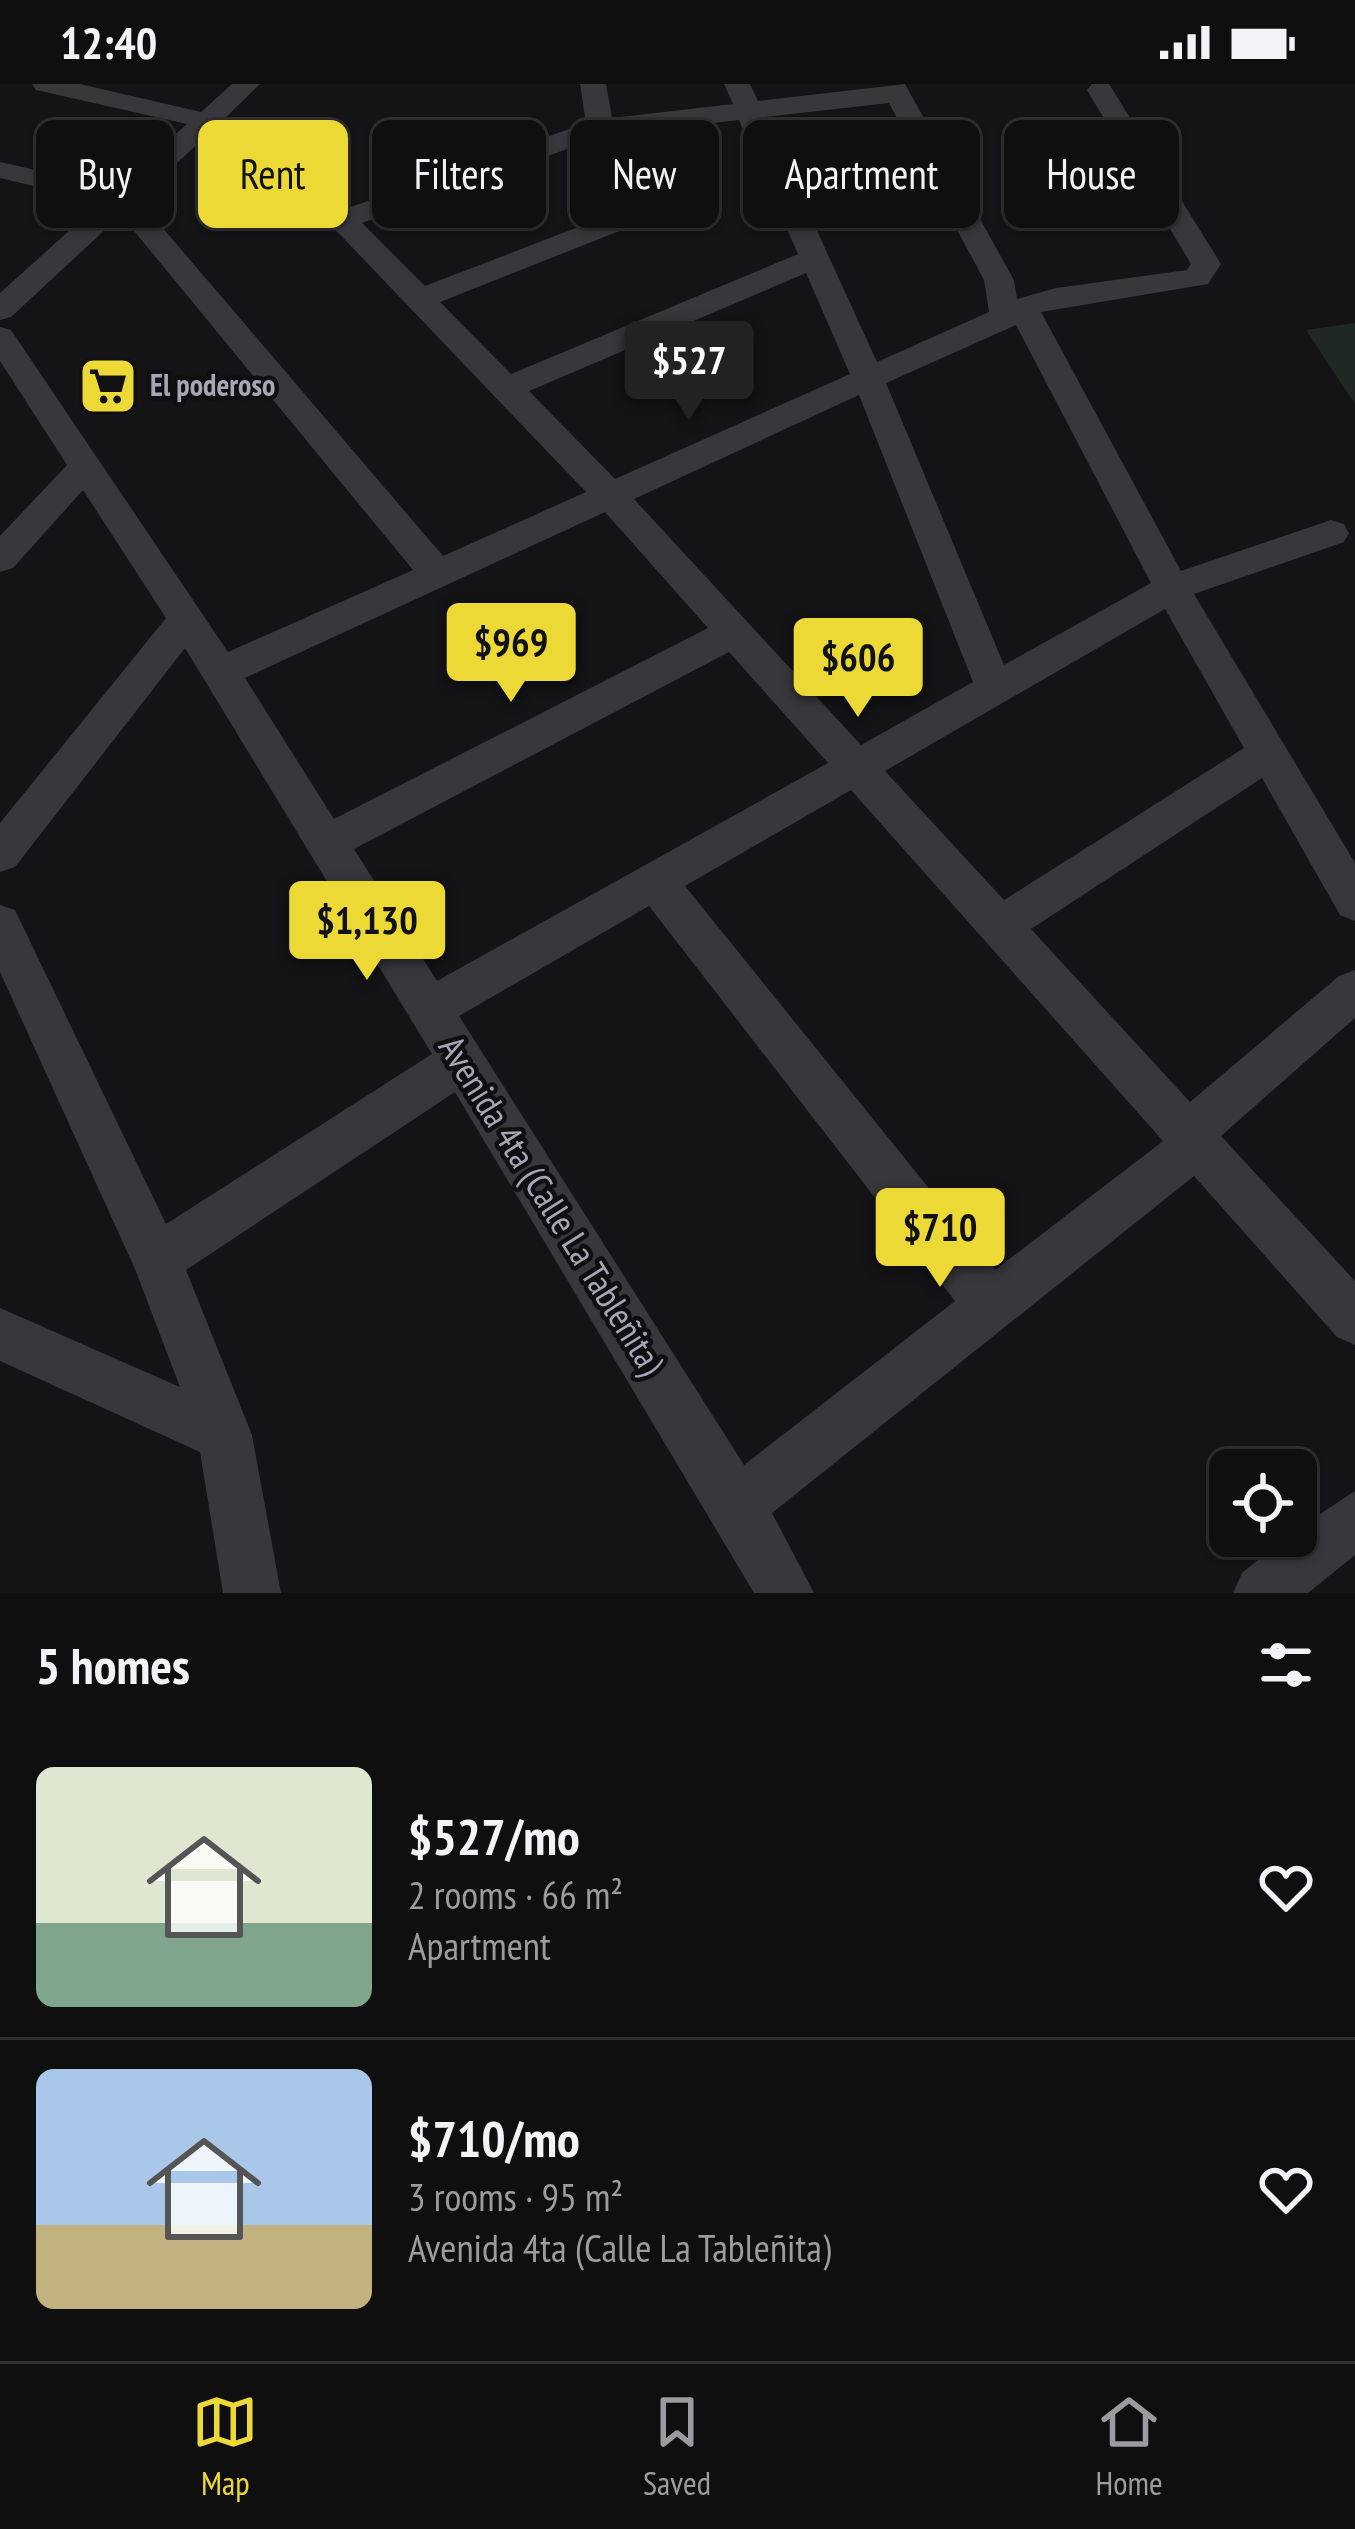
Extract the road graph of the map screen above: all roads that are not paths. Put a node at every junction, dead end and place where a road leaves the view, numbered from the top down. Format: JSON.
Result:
{"nodes":[{"id":1,"x":45,"y":84,"type":"edge"},
{"id":2,"x":247,"y":84,"type":"edge"},
{"id":3,"x":592,"y":84,"type":"edge"},
{"id":4,"x":895,"y":89,"type":"edge"},
{"id":5,"x":1100,"y":90,"type":"dead end"},
{"id":6,"x":742,"y":96,"type":"edge"},
{"id":7,"x":207,"y":120,"type":"edge"},
{"id":8,"x":600,"y":120,"type":"edge"},
{"id":9,"x":634,"y":120,"type":"edge"},
{"id":10,"x":198,"y":123,"type":"edge"},
{"id":11,"x":198,"y":129,"type":"edge"},
{"id":12,"x":570,"y":138,"type":"edge"},
{"id":13,"x":174,"y":150,"type":"edge"},
{"id":14,"x":0,"y":170,"type":"edge"},
{"id":15,"x":36,"y":178,"type":"edge"},
{"id":16,"x":348,"y":218,"type":"edge"},
{"id":17,"x":89,"y":228,"type":"edge"},
{"id":18,"x":147,"y":228,"type":"edge"},
{"id":19,"x":346,"y":228,"type":"edge"},
{"id":20,"x":602,"y":228,"type":"edge"},
{"id":21,"x":814,"y":259,"type":"junction"},
{"id":22,"x":416,"y":300,"type":"junction"},
{"id":23,"x":0,"y":310,"type":"edge"},
{"id":24,"x":1014,"y":313,"type":"junction"},
{"id":25,"x":0,"y":337,"type":"edge"},
{"id":26,"x":869,"y":380,"type":"junction"},
{"id":27,"x":505,"y":389,"type":"junction"},
{"id":28,"x":86,"y":467,"type":"junction"},
{"id":29,"x":612,"y":497,"type":"junction"},
{"id":30,"x":1331,"y":532,"type":"dead end"},
{"id":31,"x":0,"y":559,"type":"edge"},
{"id":32,"x":438,"y":575,"type":"junction"},
{"id":33,"x":1172,"y":588,"type":"junction"},
{"id":34,"x":186,"y":619,"type":"junction"},
{"id":35,"x":733,"y":633,"type":"junction"},
{"id":36,"x":221,"y":672,"type":"junction"},
{"id":37,"x":994,"y":686,"type":"junction"},
{"id":38,"x":1268,"y":753,"type":"junction"},
{"id":39,"x":851,"y":768,"type":"junction"},
{"id":40,"x":326,"y":844,"type":"junction"},
{"id":41,"x":0,"y":854,"type":"edge"},
{"id":42,"x":655,"y":881,"type":"junction"},
{"id":43,"x":1355,"y":902,"type":"edge"},
{"id":44,"x":0,"y":924,"type":"edge"},
{"id":45,"x":998,"y":927,"type":"junction"},
{"id":46,"x":1355,"y":990,"type":"edge"},
{"id":47,"x":431,"y":1007,"type":"junction"},
{"id":48,"x":463,"y":1060,"type":"junction"},
{"id":49,"x":1193,"y":1139,"type":"junction"},
{"id":50,"x":157,"y":1260,"type":"junction"},
{"id":51,"x":991,"y":1306,"type":"junction"},
{"id":52,"x":1355,"y":1319,"type":"edge"},
{"id":53,"x":0,"y":1334,"type":"edge"},
{"id":54,"x":225,"y":1435,"type":"junction"},
{"id":55,"x":737,"y":1505,"type":"junction"},
{"id":56,"x":1355,"y":1519,"type":"edge"},
{"id":57,"x":252,"y":1593,"type":"edge"},
{"id":58,"x":785,"y":1593,"type":"edge"},
{"id":59,"x":1262,"y":1593,"type":"edge"}],
"edges":[{"from":1,"to":10,"type":"street"},
{"from":2,"to":7,"type":"street"},
{"from":3,"to":8,"type":"street"},
{"from":4,"to":6,"type":"street"},
{"from":4,"to":24,"type":"street"},
{"from":5,"to":24,"type":"street"},
{"from":6,"to":9,"type":"street"},
{"from":6,"to":21,"type":"street"},
{"from":11,"to":13,"type":"street"},
{"from":12,"to":16,"type":"street"},
{"from":14,"to":15,"type":"street"},
{"from":17,"to":23,"type":"street"},
{"from":18,"to":32,"type":"street"},
{"from":19,"to":22,"type":"street"},
{"from":20,"to":22,"type":"street"},
{"from":21,"to":26,"type":"street"},
{"from":21,"to":27,"type":"street"},
{"from":22,"to":27,"type":"street"},
{"from":24,"to":26,"type":"street"},
{"from":24,"to":33,"type":"street"},
{"from":25,"to":28,"type":"street","name":"Avenida 4ta (Calle La Tableñita)"},
{"from":26,"to":29,"type":"street"},
{"from":26,"to":37,"type":"street"},
{"from":27,"to":29,"type":"street"},
{"from":28,"to":31,"type":"street"},
{"from":28,"to":34,"type":"street","name":"Avenida 4ta (Calle La Tableñita)"},
{"from":29,"to":32,"type":"street"},
{"from":29,"to":35,"type":"street"},
{"from":30,"to":33,"type":"street"},
{"from":32,"to":36,"type":"street"},
{"from":33,"to":37,"type":"street"},
{"from":33,"to":38,"type":"street"},
{"from":34,"to":36,"type":"street","name":"Avenida 4ta (Calle La Tableñita)"},
{"from":34,"to":41,"type":"street"},
{"from":35,"to":39,"type":"street"},
{"from":35,"to":40,"type":"street"},
{"from":36,"to":40,"type":"street","name":"Avenida 4ta (Calle La Tableñita)"},
{"from":37,"to":39,"type":"street"},
{"from":38,"to":43,"type":"street"},
{"from":38,"to":45,"type":"street"},
{"from":39,"to":42,"type":"street"},
{"from":39,"to":45,"type":"street"},
{"from":40,"to":47,"type":"street","name":"Avenida 4ta (Calle La Tableñita)"},
{"from":42,"to":47,"type":"street"},
{"from":42,"to":51,"type":"street"},
{"from":44,"to":50,"type":"street"},
{"from":45,"to":49,"type":"street"},
{"from":46,"to":49,"type":"street"},
{"from":47,"to":48,"type":"street","name":"Avenida 4ta (Calle La Tableñita)"},
{"from":48,"to":50,"type":"street"},
{"from":48,"to":55,"type":"street","name":"Avenida 4ta (Calle La Tableñita)"},
{"from":49,"to":51,"type":"street"},
{"from":49,"to":52,"type":"street"},
{"from":50,"to":54,"type":"street"},
{"from":51,"to":55,"type":"street"},
{"from":53,"to":54,"type":"street"},
{"from":54,"to":57,"type":"street"},
{"from":55,"to":58,"type":"street","name":"Avenida 4ta (Calle La Tableñita)"},
{"from":56,"to":59,"type":"street"}]}
